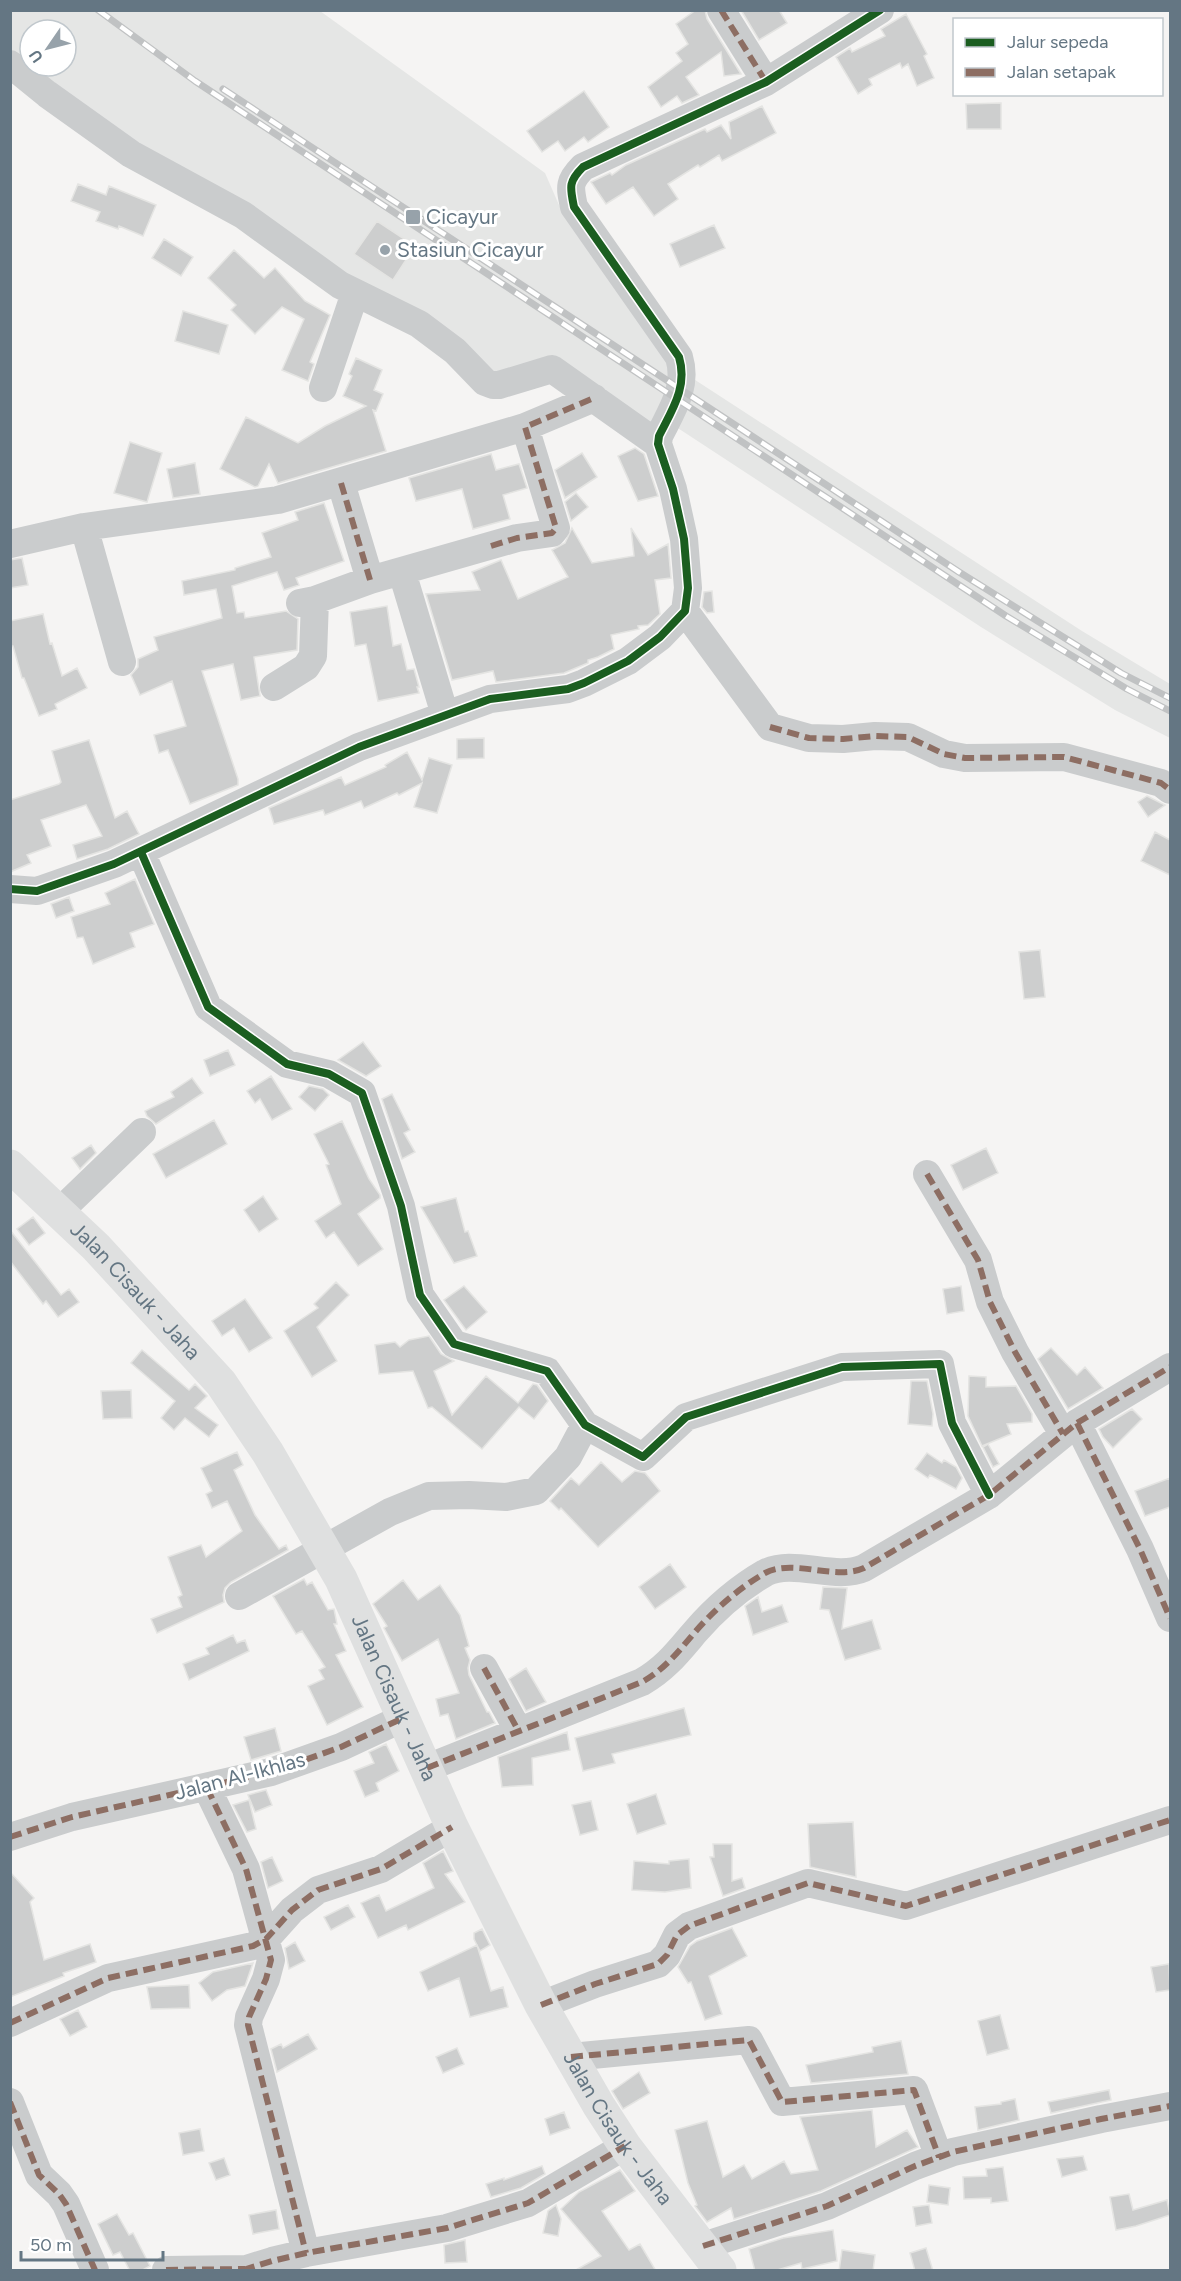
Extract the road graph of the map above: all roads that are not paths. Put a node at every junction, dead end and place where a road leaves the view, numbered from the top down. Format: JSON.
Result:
{"nodes":[{"id":1,"x":721,"y":10,"type":"edge"},
{"id":2,"x":880,"y":10,"type":"edge"},
{"id":3,"x":10,"y":64,"type":"edge"},
{"id":4,"x":766,"y":82,"type":"junction"},
{"id":5,"x":355,"y":293,"type":"junction"},
{"id":6,"x":323,"y":388,"type":"dead end"},
{"id":7,"x":594,"y":398,"type":"junction"},
{"id":8,"x":525,"y":427,"type":"junction"},
{"id":9,"x":658,"y":444,"type":"junction"},
{"id":10,"x":341,"y":483,"type":"junction"},
{"id":11,"x":84,"y":527,"type":"junction"},
{"id":12,"x":10,"y":544,"type":"edge"},
{"id":13,"x":402,"y":572,"type":"junction"},
{"id":14,"x":370,"y":580,"type":"junction"},
{"id":15,"x":685,"y":611,"type":"junction"},
{"id":16,"x":122,"y":662,"type":"dead end"},
{"id":17,"x":274,"y":687,"type":"dead end"},
{"id":18,"x":445,"y":715,"type":"junction"},
{"id":19,"x":1170,"y":790,"type":"edge"},
{"id":20,"x":141,"y":852,"type":"junction"},
{"id":21,"x":10,"y":889,"type":"edge"},
{"id":22,"x":142,"y":1132,"type":"dead end"},
{"id":23,"x":10,"y":1166,"type":"edge"},
{"id":24,"x":927,"y":1174,"type":"dead end"},
{"id":25,"x":60,"y":1211,"type":"junction"},
{"id":26,"x":1170,"y":1367,"type":"edge"},
{"id":27,"x":585,"y":1425,"type":"junction"},
{"id":28,"x":1070,"y":1428,"type":"junction"},
{"id":29,"x":989,"y":1495,"type":"junction"},
{"id":30,"x":324,"y":1550,"type":"junction"},
{"id":31,"x":239,"y":1596,"type":"dead end"},
{"id":32,"x":1170,"y":1618,"type":"edge"},
{"id":33,"x":484,"y":1668,"type":"dead end"},
{"id":34,"x":403,"y":1718,"type":"junction"},
{"id":35,"x":519,"y":1730,"type":"junction"},
{"id":36,"x":427,"y":1768,"type":"junction"},
{"id":37,"x":207,"y":1788,"type":"junction"},
{"id":38,"x":1170,"y":1820,"type":"edge"},
{"id":39,"x":452,"y":1827,"type":"junction"},
{"id":40,"x":10,"y":1837,"type":"edge"},
{"id":41,"x":266,"y":1939,"type":"junction"},
{"id":42,"x":541,"y":2005,"type":"junction"},
{"id":43,"x":10,"y":2023,"type":"edge"},
{"id":44,"x":571,"y":2057,"type":"junction"},
{"id":45,"x":10,"y":2102,"type":"edge"},
{"id":46,"x":1170,"y":2106,"type":"edge"},
{"id":47,"x":626,"y":2146,"type":"junction"},
{"id":48,"x":939,"y":2157,"type":"junction"},
{"id":49,"x":306,"y":2253,"type":"junction"},
{"id":50,"x":712,"y":2258,"type":"edge"},
{"id":51,"x":244,"y":2270,"type":"edge"},
{"id":52,"x":95,"y":2271,"type":"edge"},
{"id":53,"x":166,"y":2271,"type":"edge"}],
"edges":[{"from":1,"to":4,"type":"street"},
{"from":2,"to":4,"type":"street"},
{"from":3,"to":5,"type":"street"},
{"from":4,"to":9,"type":"street"},
{"from":5,"to":6,"type":"street"},
{"from":5,"to":7,"type":"street"},
{"from":7,"to":8,"type":"street"},
{"from":7,"to":9,"type":"street"},
{"from":8,"to":10,"type":"street"},
{"from":8,"to":13,"type":"street"},
{"from":9,"to":15,"type":"street"},
{"from":10,"to":11,"type":"street"},
{"from":10,"to":14,"type":"street"},
{"from":11,"to":12,"type":"street"},
{"from":11,"to":16,"type":"street"},
{"from":13,"to":14,"type":"street"},
{"from":13,"to":18,"type":"street"},
{"from":14,"to":17,"type":"street"},
{"from":15,"to":18,"type":"street"},
{"from":15,"to":19,"type":"street"},
{"from":18,"to":20,"type":"street"},
{"from":20,"to":21,"type":"street"},
{"from":20,"to":27,"type":"street"},
{"from":22,"to":25,"type":"street"},
{"from":23,"to":25,"type":"main road","name":"Jalan Cisauk - Jaha"},
{"from":24,"to":28,"type":"street"},
{"from":25,"to":30,"type":"main road","name":"Jalan Cisauk - Jaha"},
{"from":26,"to":28,"type":"street"},
{"from":27,"to":29,"type":"street"},
{"from":27,"to":30,"type":"street"},
{"from":28,"to":29,"type":"street"},
{"from":28,"to":32,"type":"street"},
{"from":29,"to":35,"type":"street"},
{"from":30,"to":31,"type":"street"},
{"from":30,"to":34,"type":"main road","name":"Jalan Cisauk - Jaha"},
{"from":33,"to":35,"type":"street"},
{"from":34,"to":36,"type":"main road","name":"Jalan Cisauk - Jaha"},
{"from":34,"to":37,"type":"street","name":"Jalan Al-Ikhlas"},
{"from":35,"to":36,"type":"street"},
{"from":36,"to":39,"type":"main road","name":"Jalan Cisauk - Jaha"},
{"from":37,"to":40,"type":"street","name":"Jalan Al-Ikhlas"},
{"from":37,"to":41,"type":"street"},
{"from":38,"to":42,"type":"street"},
{"from":39,"to":41,"type":"street"},
{"from":39,"to":42,"type":"main road","name":"Jalan Cisauk - Jaha"},
{"from":41,"to":43,"type":"street"},
{"from":41,"to":49,"type":"street"},
{"from":42,"to":44,"type":"main road","name":"Jalan Cisauk - Jaha"},
{"from":44,"to":47,"type":"main road","name":"Jalan Cisauk - Jaha"},
{"from":44,"to":48,"type":"street"},
{"from":45,"to":52,"type":"street"},
{"from":46,"to":48,"type":"street"},
{"from":47,"to":49,"type":"street"},
{"from":47,"to":50,"type":"main road","name":"Jalan Cisauk - Jaha"},
{"from":48,"to":50,"type":"street"},
{"from":49,"to":51,"type":"street"},
{"from":51,"to":53,"type":"street"}]}
